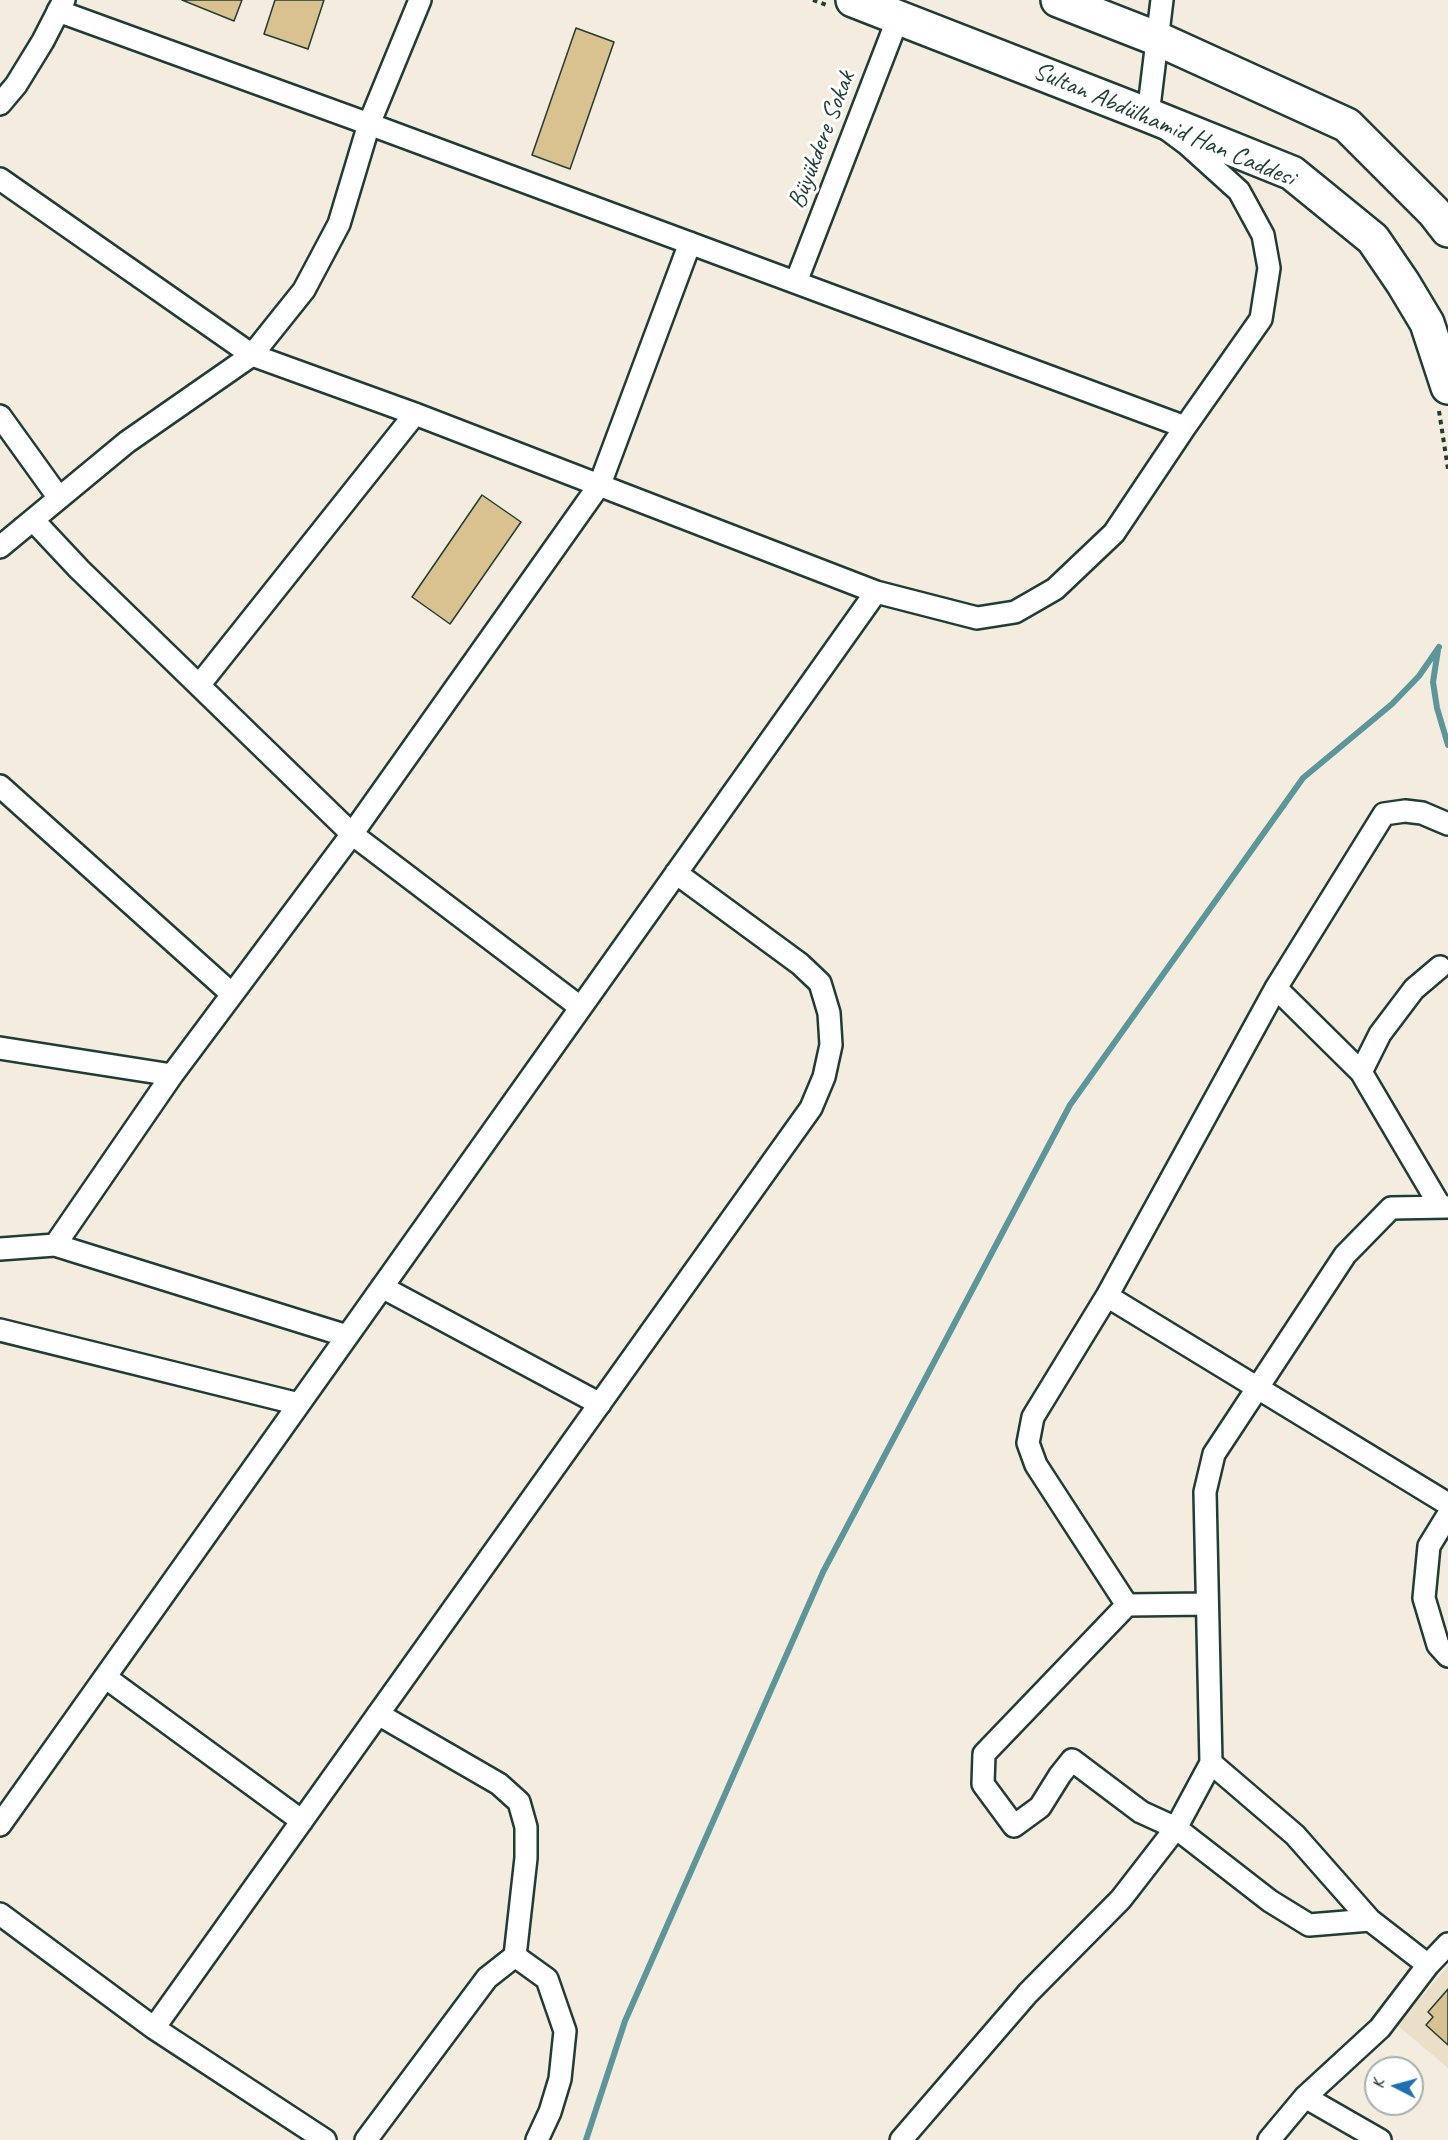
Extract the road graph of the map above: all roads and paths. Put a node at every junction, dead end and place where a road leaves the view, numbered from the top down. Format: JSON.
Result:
{"nodes":[{"id":1,"x":420,"y":0,"type":"edge"},
{"id":2,"x":813,"y":0,"type":"edge"},
{"id":3,"x":1058,"y":0,"type":"edge"},
{"id":4,"x":1162,"y":0,"type":"edge"},
{"id":5,"x":61,"y":5,"type":"edge"},
{"id":6,"x":845,"y":5,"type":"edge"},
{"id":7,"x":898,"y":18,"type":"junction"},
{"id":8,"x":1158,"y":39,"type":"junction"},
{"id":9,"x":0,"y":104,"type":"edge"},
{"id":10,"x":1149,"y":115,"type":"junction"},
{"id":11,"x":369,"y":124,"type":"junction"},
{"id":12,"x":0,"y":179,"type":"edge"},
{"id":13,"x":1448,"y":230,"type":"edge"},
{"id":14,"x":690,"y":243,"type":"junction"},
{"id":15,"x":796,"y":282,"type":"junction"},
{"id":16,"x":1403,"y":283,"type":"junction"},
{"id":17,"x":1448,"y":309,"type":"edge"},
{"id":18,"x":252,"y":355,"type":"junction"},
{"id":19,"x":1442,"y":395,"type":"edge"},
{"id":20,"x":415,"y":414,"type":"junction"},
{"id":21,"x":0,"y":416,"type":"edge"},
{"id":22,"x":1185,"y":427,"type":"junction"},
{"id":23,"x":1448,"y":469,"type":"edge"},
{"id":24,"x":600,"y":484,"type":"junction"},
{"id":25,"x":59,"y":498,"type":"junction"},
{"id":26,"x":33,"y":520,"type":"junction"},
{"id":27,"x":0,"y":547,"type":"edge"},
{"id":28,"x":876,"y":591,"type":"junction"},
{"id":29,"x":200,"y":684,"type":"junction"},
{"id":30,"x":0,"y":786,"type":"edge"},
{"id":31,"x":1448,"y":824,"type":"edge"},
{"id":32,"x":352,"y":834,"type":"junction"},
{"id":33,"x":676,"y":873,"type":"junction"},
{"id":34,"x":1440,"y":967,"type":"dead end"},
{"id":35,"x":1276,"y":988,"type":"junction"},
{"id":36,"x":232,"y":994,"type":"junction"},
{"id":37,"x":580,"y":1007,"type":"junction"},
{"id":38,"x":0,"y":1048,"type":"edge"},
{"id":39,"x":1361,"y":1072,"type":"junction"},
{"id":40,"x":172,"y":1075,"type":"junction"},
{"id":41,"x":1444,"y":1207,"type":"edge"},
{"id":42,"x":55,"y":1245,"type":"junction"},
{"id":43,"x":0,"y":1249,"type":"edge"},
{"id":44,"x":382,"y":1287,"type":"junction"},
{"id":45,"x":1107,"y":1296,"type":"junction"},
{"id":46,"x":0,"y":1330,"type":"edge"},
{"id":47,"x":347,"y":1335,"type":"junction"},
{"id":48,"x":1257,"y":1386,"type":"junction"},
{"id":49,"x":299,"y":1404,"type":"junction"},
{"id":50,"x":600,"y":1404,"type":"junction"},
{"id":51,"x":1448,"y":1504,"type":"edge"},
{"id":52,"x":1448,"y":1515,"type":"edge"},
{"id":53,"x":1207,"y":1604,"type":"junction"},
{"id":54,"x":1127,"y":1605,"type":"junction"},
{"id":55,"x":1448,"y":1656,"type":"edge"},
{"id":56,"x":105,"y":1677,"type":"junction"},
{"id":57,"x":378,"y":1714,"type":"junction"},
{"id":58,"x":1211,"y":1763,"type":"junction"},
{"id":59,"x":302,"y":1821,"type":"junction"},
{"id":60,"x":0,"y":1825,"type":"edge"},
{"id":61,"x":1176,"y":1828,"type":"junction"},
{"id":62,"x":0,"y":1914,"type":"edge"},
{"id":63,"x":1370,"y":1920,"type":"junction"},
{"id":64,"x":1448,"y":1944,"type":"edge"},
{"id":65,"x":515,"y":1956,"type":"junction"},
{"id":66,"x":1428,"y":1965,"type":"junction"},
{"id":67,"x":154,"y":2028,"type":"junction"},
{"id":68,"x":1305,"y":2097,"type":"junction"},
{"id":69,"x":325,"y":2140,"type":"edge"},
{"id":70,"x":366,"y":2140,"type":"edge"},
{"id":71,"x":537,"y":2140,"type":"edge"},
{"id":72,"x":901,"y":2140,"type":"edge"},
{"id":73,"x":1269,"y":2140,"type":"edge"},
{"id":74,"x":1380,"y":2140,"type":"edge"}],
"edges":[{"from":1,"to":11,"type":"street"},
{"from":2,"to":6,"type":"path"},
{"from":3,"to":8,"type":"main road"},
{"from":4,"to":8,"type":"street"},
{"from":5,"to":9,"type":"street"},
{"from":5,"to":11,"type":"street"},
{"from":6,"to":7,"type":"main road","name":"Sultan Abdülhamid Han Caddesi"},
{"from":7,"to":10,"type":"main road","name":"Sultan Abdülhamid Han Caddesi"},
{"from":7,"to":15,"type":"street","name":"Büyükdere Sokak"},
{"from":8,"to":10,"type":"street"},
{"from":8,"to":13,"type":"main road"},
{"from":10,"to":16,"type":"main road","name":"Sultan Abdülhamid Han Caddesi"},
{"from":10,"to":22,"type":"street"},
{"from":11,"to":14,"type":"street"},
{"from":11,"to":18,"type":"street"},
{"from":12,"to":18,"type":"street"},
{"from":14,"to":15,"type":"street"},
{"from":14,"to":24,"type":"street"},
{"from":15,"to":22,"type":"street"},
{"from":16,"to":17,"type":"main road"},
{"from":16,"to":19,"type":"main road","name":"Sultan Abdülhamid Han Caddesi"},
{"from":18,"to":20,"type":"street"},
{"from":18,"to":25,"type":"street"},
{"from":19,"to":23,"type":"path"},
{"from":20,"to":24,"type":"street"},
{"from":20,"to":29,"type":"street"},
{"from":21,"to":25,"type":"street"},
{"from":22,"to":28,"type":"street"},
{"from":24,"to":28,"type":"street"},
{"from":24,"to":32,"type":"street"},
{"from":25,"to":26,"type":"street"},
{"from":26,"to":27,"type":"street"},
{"from":26,"to":29,"type":"street"},
{"from":28,"to":33,"type":"street"},
{"from":29,"to":32,"type":"street"},
{"from":30,"to":36,"type":"street"},
{"from":31,"to":35,"type":"street"},
{"from":32,"to":36,"type":"street"},
{"from":32,"to":37,"type":"street"},
{"from":33,"to":37,"type":"street"},
{"from":33,"to":50,"type":"street"},
{"from":34,"to":39,"type":"street"},
{"from":35,"to":39,"type":"street"},
{"from":35,"to":45,"type":"street"},
{"from":36,"to":40,"type":"street"},
{"from":37,"to":44,"type":"street"},
{"from":38,"to":40,"type":"street"},
{"from":39,"to":41,"type":"street"},
{"from":40,"to":42,"type":"street"},
{"from":41,"to":48,"type":"street"},
{"from":42,"to":43,"type":"street"},
{"from":42,"to":47,"type":"street"},
{"from":44,"to":47,"type":"street"},
{"from":44,"to":50,"type":"street"},
{"from":45,"to":48,"type":"street"},
{"from":45,"to":54,"type":"street"},
{"from":46,"to":49,"type":"street"},
{"from":47,"to":49,"type":"street"},
{"from":48,"to":51,"type":"street"},
{"from":48,"to":53,"type":"street"},
{"from":49,"to":56,"type":"street"},
{"from":50,"to":57,"type":"street"},
{"from":52,"to":55,"type":"street"},
{"from":53,"to":54,"type":"street"},
{"from":53,"to":58,"type":"street"},
{"from":54,"to":61,"type":"street"},
{"from":56,"to":59,"type":"street"},
{"from":56,"to":60,"type":"street"},
{"from":57,"to":59,"type":"street"},
{"from":57,"to":65,"type":"street"},
{"from":58,"to":61,"type":"street"},
{"from":58,"to":63,"type":"street"},
{"from":59,"to":67,"type":"street"},
{"from":61,"to":63,"type":"street"},
{"from":61,"to":72,"type":"street"},
{"from":62,"to":67,"type":"street"},
{"from":63,"to":66,"type":"street"},
{"from":64,"to":66,"type":"street"},
{"from":65,"to":70,"type":"street"},
{"from":65,"to":71,"type":"street"},
{"from":66,"to":68,"type":"street"},
{"from":67,"to":69,"type":"street"},
{"from":68,"to":73,"type":"street"},
{"from":68,"to":74,"type":"street"}]}
